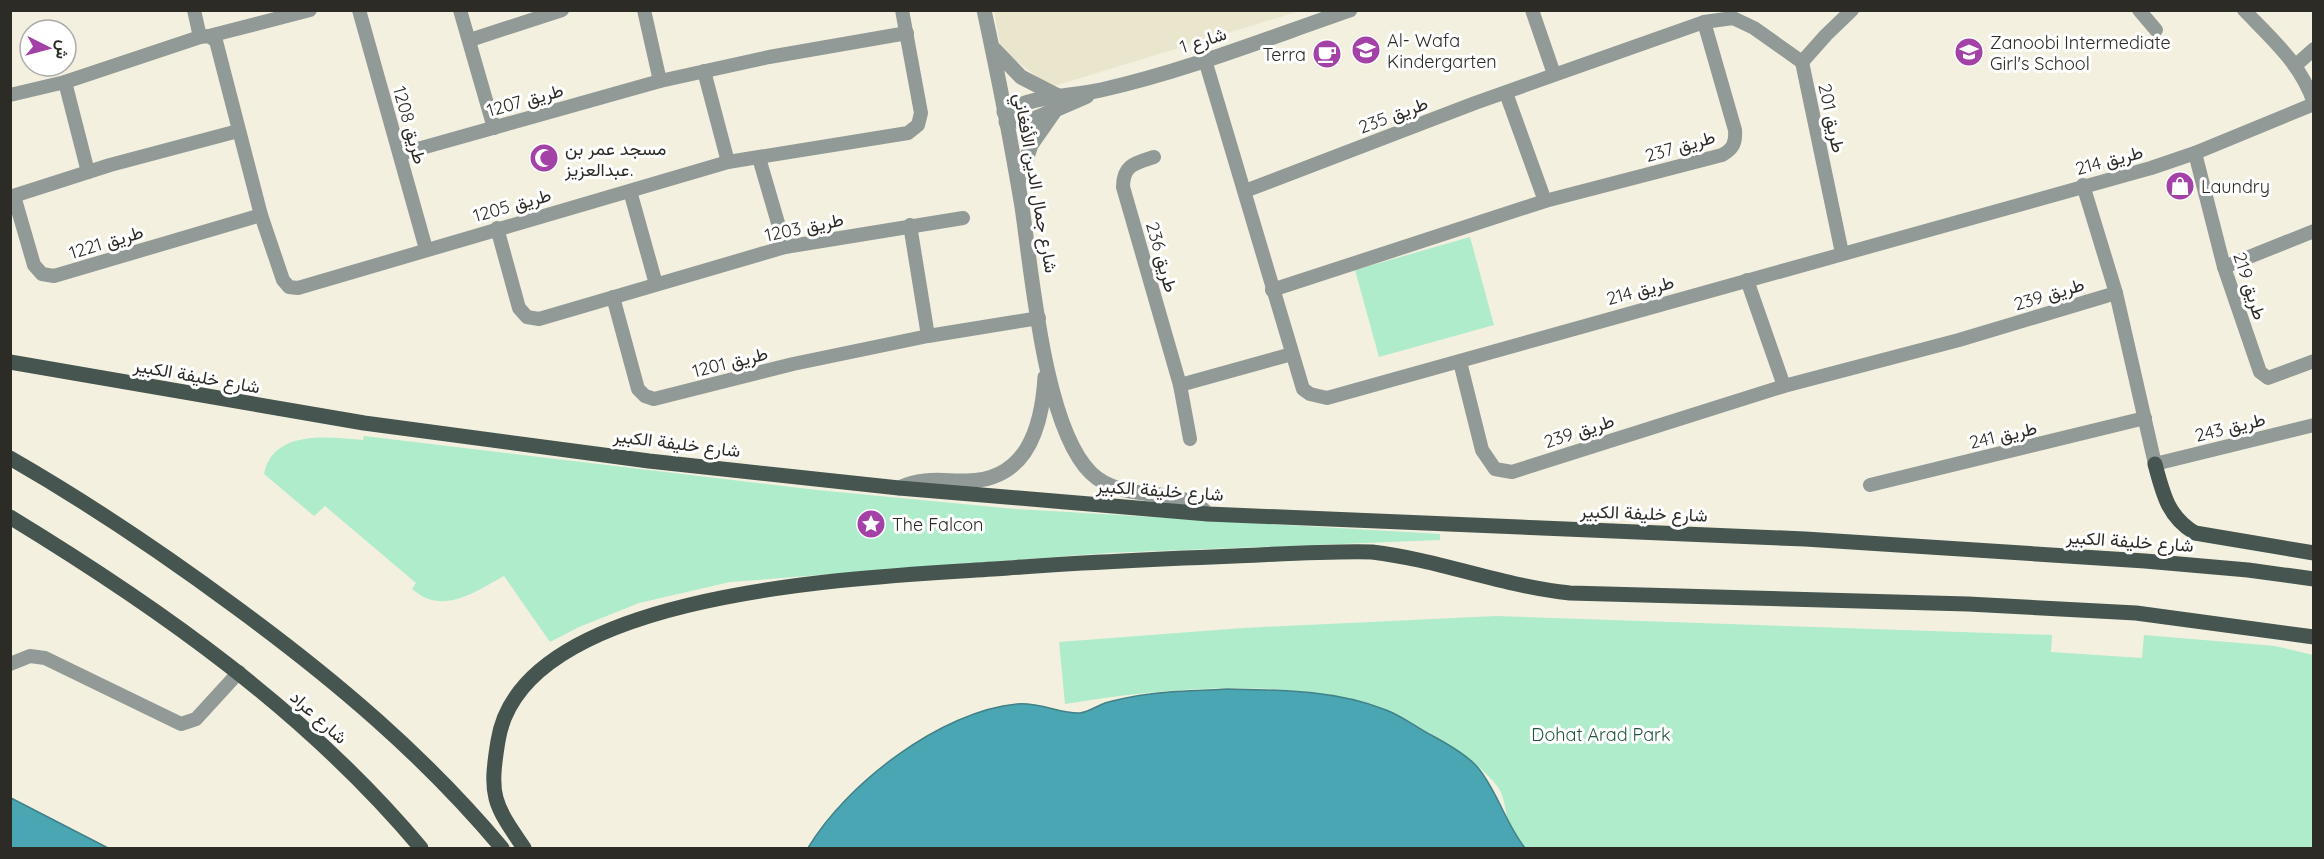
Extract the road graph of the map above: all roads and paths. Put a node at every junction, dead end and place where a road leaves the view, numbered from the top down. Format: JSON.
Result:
{"nodes":[{"id":1,"x":194,"y":10,"type":"edge"},
{"id":2,"x":310,"y":10,"type":"edge"},
{"id":3,"x":359,"y":10,"type":"edge"},
{"id":4,"x":460,"y":10,"type":"edge"},
{"id":5,"x":562,"y":10,"type":"edge"},
{"id":6,"x":644,"y":10,"type":"edge"},
{"id":7,"x":902,"y":10,"type":"edge"},
{"id":8,"x":984,"y":10,"type":"edge"},
{"id":9,"x":1350,"y":10,"type":"edge"},
{"id":10,"x":1532,"y":10,"type":"edge"},
{"id":11,"x":1852,"y":10,"type":"edge"},
{"id":12,"x":2139,"y":10,"type":"edge"},
{"id":13,"x":2244,"y":10,"type":"edge"},
{"id":14,"x":1704,"y":22,"type":"junction"},
{"id":15,"x":2156,"y":30,"type":"dead end"},
{"id":16,"x":907,"y":33,"type":"junction"},
{"id":17,"x":208,"y":38,"type":"junction"},
{"id":18,"x":470,"y":40,"type":"junction"},
{"id":19,"x":992,"y":47,"type":"junction"},
{"id":20,"x":2313,"y":49,"type":"edge"},
{"id":21,"x":1205,"y":60,"type":"junction"},
{"id":22,"x":1802,"y":62,"type":"junction"},
{"id":23,"x":2296,"y":65,"type":"junction"},
{"id":24,"x":704,"y":71,"type":"junction"},
{"id":25,"x":1554,"y":75,"type":"junction"},
{"id":26,"x":660,"y":81,"type":"junction"},
{"id":27,"x":65,"y":82,"type":"junction"},
{"id":28,"x":1506,"y":93,"type":"junction"},
{"id":29,"x":10,"y":95,"type":"edge"},
{"id":30,"x":1057,"y":103,"type":"junction"},
{"id":31,"x":2313,"y":103,"type":"edge"},
{"id":32,"x":1005,"y":117,"type":"junction"},
{"id":33,"x":494,"y":128,"type":"junction"},
{"id":34,"x":238,"y":131,"type":"junction"},
{"id":35,"x":2195,"y":153,"type":"junction"},
{"id":36,"x":400,"y":154,"type":"junction"},
{"id":37,"x":1154,"y":157,"type":"dead end"},
{"id":38,"x":759,"y":158,"type":"junction"},
{"id":39,"x":728,"y":162,"type":"junction"},
{"id":40,"x":88,"y":172,"type":"junction"},
{"id":41,"x":2083,"y":185,"type":"junction"},
{"id":42,"x":1018,"y":186,"type":"junction"},
{"id":43,"x":630,"y":191,"type":"junction"},
{"id":44,"x":1245,"y":191,"type":"junction"},
{"id":45,"x":12,"y":197,"type":"edge"},
{"id":46,"x":1545,"y":201,"type":"junction"},
{"id":47,"x":261,"y":215,"type":"junction"},
{"id":48,"x":963,"y":218,"type":"dead end"},
{"id":49,"x":910,"y":225,"type":"junction"},
{"id":50,"x":497,"y":228,"type":"junction"},
{"id":51,"x":2313,"y":231,"type":"edge"},
{"id":52,"x":785,"y":247,"type":"junction"},
{"id":53,"x":426,"y":249,"type":"junction"},
{"id":54,"x":1842,"y":253,"type":"junction"},
{"id":55,"x":2224,"y":267,"type":"junction"},
{"id":56,"x":1747,"y":280,"type":"junction"},
{"id":57,"x":656,"y":284,"type":"junction"},
{"id":58,"x":1272,"y":290,"type":"junction"},
{"id":59,"x":2116,"y":293,"type":"junction"},
{"id":60,"x":613,"y":297,"type":"junction"},
{"id":61,"x":1039,"y":318,"type":"junction"},
{"id":62,"x":928,"y":336,"type":"junction"},
{"id":63,"x":1292,"y":354,"type":"junction"},
{"id":64,"x":2313,"y":361,"type":"edge"},
{"id":65,"x":10,"y":362,"type":"edge"},
{"id":66,"x":1046,"y":362,"type":"junction"},
{"id":67,"x":1460,"y":362,"type":"junction"},
{"id":68,"x":1180,"y":385,"type":"junction"},
{"id":69,"x":1784,"y":386,"type":"junction"},
{"id":70,"x":2145,"y":418,"type":"junction"},
{"id":71,"x":2313,"y":425,"type":"edge"},
{"id":72,"x":1190,"y":439,"type":"dead end"},
{"id":73,"x":10,"y":458,"type":"edge"},
{"id":74,"x":2155,"y":464,"type":"junction"},
{"id":75,"x":1870,"y":485,"type":"dead end"},
{"id":76,"x":899,"y":488,"type":"junction"},
{"id":77,"x":1208,"y":514,"type":"junction"},
{"id":78,"x":10,"y":517,"type":"edge"},
{"id":79,"x":2313,"y":553,"type":"edge"},
{"id":80,"x":2313,"y":579,"type":"edge"},
{"id":81,"x":2313,"y":637,"type":"edge"},
{"id":82,"x":10,"y":664,"type":"edge"},
{"id":83,"x":239,"y":672,"type":"junction"},
{"id":84,"x":421,"y":849,"type":"edge"},
{"id":85,"x":502,"y":849,"type":"edge"},
{"id":86,"x":524,"y":849,"type":"edge"}],
"edges":[{"from":1,"to":17,"type":"street","name":"طريق 1205"},
{"from":2,"to":17,"type":"street"},
{"from":3,"to":36,"type":"street","name":"طريق 1208"},
{"from":4,"to":18,"type":"street"},
{"from":5,"to":18,"type":"street"},
{"from":6,"to":26,"type":"street"},
{"from":7,"to":16,"type":"street","name":"طريق 1205"},
{"from":8,"to":19,"type":"street","name":"شارع جمال الدين الأفغاني"},
{"from":9,"to":21,"type":"street","name":"شارع 1"},
{"from":10,"to":25,"type":"street"},
{"from":11,"to":22,"type":"street","name":"طريق 201"},
{"from":12,"to":15,"type":"street"},
{"from":13,"to":23,"type":"street"},
{"from":14,"to":22,"type":"street","name":"طريق 235"},
{"from":14,"to":25,"type":"street","name":"طريق 235"},
{"from":14,"to":46,"type":"street","name":"طريق 237"},
{"from":16,"to":24,"type":"street","name":"طريق 1207"},
{"from":16,"to":38,"type":"street","name":"طريق 1205"},
{"from":17,"to":27,"type":"street"},
{"from":17,"to":34,"type":"street","name":"طريق 1205"},
{"from":18,"to":33,"type":"street"},
{"from":19,"to":30,"type":"street"},
{"from":19,"to":32,"type":"street","name":"شارع جمال الدين الأفغاني"},
{"from":20,"to":23,"type":"street"},
{"from":21,"to":30,"type":"street","name":"شارع 1"},
{"from":21,"to":44,"type":"street","name":"طريق 214"},
{"from":22,"to":54,"type":"street","name":"طريق 201"},
{"from":23,"to":31,"type":"street"},
{"from":24,"to":26,"type":"street","name":"طريق 1207"},
{"from":24,"to":39,"type":"street"},
{"from":25,"to":28,"type":"street","name":"طريق 235"},
{"from":26,"to":33,"type":"street","name":"طريق 1207"},
{"from":27,"to":29,"type":"street"},
{"from":27,"to":40,"type":"street"},
{"from":28,"to":44,"type":"street","name":"طريق 235"},
{"from":28,"to":46,"type":"street"},
{"from":30,"to":32,"type":"street","name":"شارع 1"},
{"from":30,"to":42,"type":"street"},
{"from":31,"to":35,"type":"street","name":"طريق 214"},
{"from":32,"to":42,"type":"street","name":"شارع جمال الدين الأفغاني"},
{"from":33,"to":36,"type":"street","name":"طريق 1207"},
{"from":34,"to":40,"type":"street","name":"طريق 1221"},
{"from":34,"to":47,"type":"street","name":"طريق 1205"},
{"from":35,"to":41,"type":"street","name":"طريق 214"},
{"from":35,"to":55,"type":"street","name":"طريق 219"},
{"from":36,"to":53,"type":"street","name":"طريق 1208"},
{"from":37,"to":68,"type":"street","name":"طريق 236"},
{"from":38,"to":39,"type":"street","name":"طريق 1205"},
{"from":38,"to":52,"type":"street"},
{"from":39,"to":43,"type":"street","name":"طريق 1205"},
{"from":40,"to":45,"type":"street","name":"طريق 1221"},
{"from":41,"to":54,"type":"street","name":"طريق 214"},
{"from":41,"to":59,"type":"street"},
{"from":42,"to":61,"type":"street","name":"شارع جمال الدين الأفغاني"},
{"from":43,"to":50,"type":"street","name":"طريق 1205"},
{"from":43,"to":57,"type":"street"},
{"from":44,"to":58,"type":"street","name":"طريق 214"},
{"from":45,"to":47,"type":"street","name":"طريق 1221"},
{"from":46,"to":58,"type":"street","name":"طريق 237"},
{"from":47,"to":53,"type":"street","name":"طريق 1205"},
{"from":48,"to":49,"type":"street","name":"طريق 1203"},
{"from":49,"to":52,"type":"street","name":"طريق 1203"},
{"from":49,"to":62,"type":"street"},
{"from":50,"to":53,"type":"street","name":"طريق 1205"},
{"from":50,"to":60,"type":"street","name":"طريق 1203"},
{"from":51,"to":55,"type":"street"},
{"from":52,"to":57,"type":"street","name":"طريق 1203"},
{"from":54,"to":56,"type":"street","name":"طريق 214"},
{"from":55,"to":64,"type":"street","name":"طريق 219"},
{"from":56,"to":67,"type":"street","name":"طريق 214"},
{"from":56,"to":69,"type":"street"},
{"from":57,"to":60,"type":"street","name":"طريق 1203"},
{"from":58,"to":63,"type":"street","name":"طريق 214"},
{"from":59,"to":69,"type":"street","name":"طريق 239"},
{"from":59,"to":70,"type":"street"},
{"from":60,"to":62,"type":"street","name":"طريق 1201"},
{"from":61,"to":62,"type":"street","name":"طريق 1201"},
{"from":61,"to":66,"type":"street","name":"شارع جمال الدين الأفغاني"},
{"from":63,"to":67,"type":"street","name":"طريق 214"},
{"from":63,"to":68,"type":"street"},
{"from":65,"to":76,"type":"main road","name":"شارع خليفة الكبير"},
{"from":66,"to":76,"type":"street","name":"شارع جمال الدين الأفغاني"},
{"from":66,"to":77,"type":"street","name":"شارع جمال الدين الأفغاني"},
{"from":67,"to":69,"type":"street","name":"طريق 239"},
{"from":68,"to":72,"type":"street","name":"طريق 236"},
{"from":70,"to":74,"type":"street"},
{"from":70,"to":75,"type":"street","name":"طريق 241"},
{"from":71,"to":74,"type":"street","name":"طريق 243"},
{"from":73,"to":85,"type":"main road"},
{"from":74,"to":79,"type":"main road"},
{"from":76,"to":77,"type":"main road","name":"شارع خليفة الكبير"},
{"from":77,"to":80,"type":"main road","name":"شارع خليفة الكبير"},
{"from":78,"to":83,"type":"main road","name":"شارع عراد"},
{"from":81,"to":86,"type":"main road"},
{"from":82,"to":83,"type":"street"},
{"from":83,"to":84,"type":"main road","name":"شارع عراد"}]}
